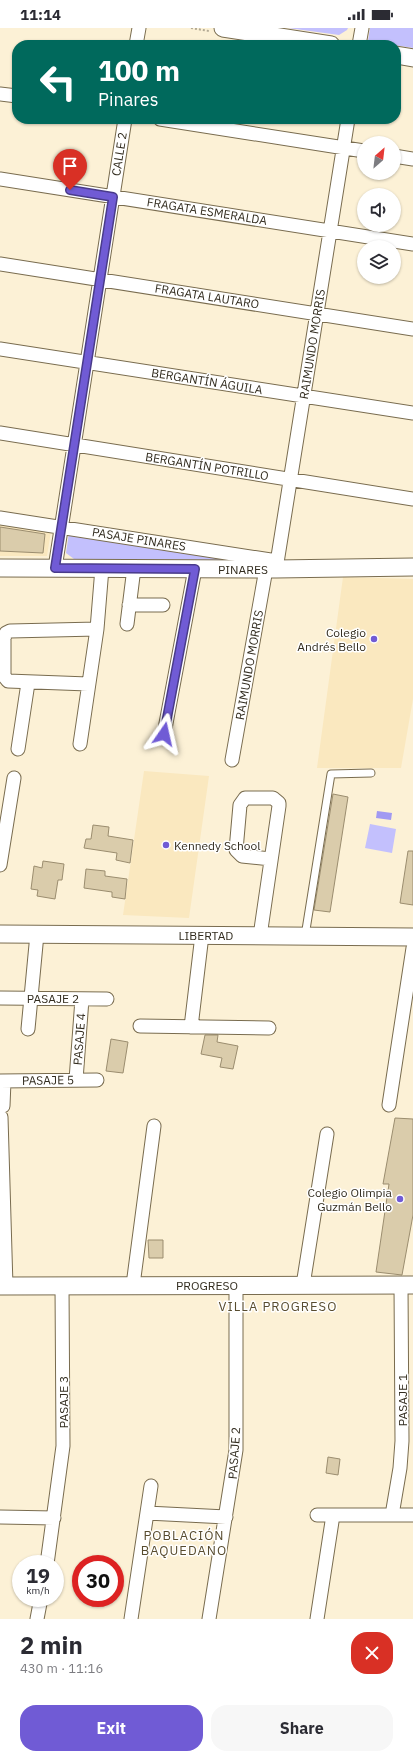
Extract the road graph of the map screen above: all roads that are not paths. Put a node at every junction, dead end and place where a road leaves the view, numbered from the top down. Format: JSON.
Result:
{"nodes":[{"id":1,"x":139,"y":28,"type":"edge"},
{"id":2,"x":223,"y":28,"type":"edge"},
{"id":3,"x":362,"y":28,"type":"edge"},
{"id":4,"x":251,"y":30,"type":"edge"},
{"id":5,"x":137,"y":40,"type":"edge"},
{"id":6,"x":304,"y":40,"type":"edge"},
{"id":7,"x":360,"y":40,"type":"edge"},
{"id":8,"x":401,"y":56,"type":"edge"},
{"id":9,"x":413,"y":58,"type":"edge"},
{"id":10,"x":0,"y":94,"type":"edge"},
{"id":11,"x":12,"y":95,"type":"edge"},
{"id":12,"x":124,"y":124,"type":"edge"},
{"id":13,"x":192,"y":124,"type":"edge"},
{"id":14,"x":347,"y":124,"type":"edge"},
{"id":15,"x":343,"y":148,"type":"junction"},
{"id":16,"x":357,"y":150,"type":"edge"},
{"id":17,"x":401,"y":157,"type":"edge"},
{"id":18,"x":413,"y":159,"type":"edge"},
{"id":19,"x":0,"y":179,"type":"edge"},
{"id":20,"x":113,"y":197,"type":"junction"},
{"id":21,"x":330,"y":231,"type":"junction"},
{"id":22,"x":413,"y":244,"type":"edge"},
{"id":23,"x":0,"y":264,"type":"edge"},
{"id":24,"x":100,"y":280,"type":"junction"},
{"id":25,"x":317,"y":314,"type":"junction"},
{"id":26,"x":413,"y":329,"type":"edge"},
{"id":27,"x":0,"y":349,"type":"edge"},
{"id":28,"x":87,"y":362,"type":"junction"},
{"id":29,"x":304,"y":396,"type":"junction"},
{"id":30,"x":413,"y":413,"type":"edge"},
{"id":31,"x":0,"y":433,"type":"edge"},
{"id":32,"x":74,"y":445,"type":"junction"},
{"id":33,"x":290,"y":479,"type":"junction"},
{"id":34,"x":413,"y":498,"type":"edge"},
{"id":35,"x":0,"y":518,"type":"edge"},
{"id":36,"x":61,"y":527,"type":"junction"},
{"id":37,"x":273,"y":566,"type":"junction"},
{"id":38,"x":413,"y":567,"type":"edge"},
{"id":39,"x":0,"y":568,"type":"edge"},
{"id":40,"x":55,"y":568,"type":"junction"},
{"id":41,"x":102,"y":568,"type":"junction"},
{"id":42,"x":134,"y":568,"type":"junction"},
{"id":43,"x":195,"y":569,"type":"junction"},
{"id":44,"x":129,"y":605,"type":"junction"},
{"id":45,"x":163,"y":605,"type":"dead end"},
{"id":46,"x":127,"y":624,"type":"dead end"},
{"id":47,"x":97,"y":629,"type":"junction"},
{"id":48,"x":28,"y":683,"type":"junction"},
{"id":49,"x":88,"y":684,"type":"junction"},
{"id":50,"x":164,"y":734,"type":"dead end"},
{"id":51,"x":80,"y":744,"type":"dead end"},
{"id":52,"x":18,"y":749,"type":"dead end"},
{"id":53,"x":232,"y":760,"type":"dead end"},
{"id":54,"x":371,"y":773,"type":"dead end"},
{"id":55,"x":14,"y":778,"type":"dead end"},
{"id":56,"x":271,"y":859,"type":"junction"},
{"id":57,"x":0,"y":865,"type":"edge"},
{"id":58,"x":0,"y":934,"type":"edge"},
{"id":59,"x":37,"y":934,"type":"junction"},
{"id":60,"x":202,"y":935,"type":"junction"},
{"id":61,"x":260,"y":936,"type":"junction"},
{"id":62,"x":305,"y":936,"type":"junction"},
{"id":63,"x":413,"y":936,"type":"edge"},
{"id":64,"x":413,"y":948,"type":"edge"},
{"id":65,"x":0,"y":998,"type":"edge"},
{"id":66,"x":30,"y":998,"type":"junction"},
{"id":67,"x":82,"y":999,"type":"junction"},
{"id":68,"x":107,"y":999,"type":"dead end"},
{"id":69,"x":140,"y":1026,"type":"dead end"},
{"id":70,"x":191,"y":1027,"type":"junction"},
{"id":71,"x":270,"y":1028,"type":"dead end"},
{"id":72,"x":28,"y":1029,"type":"dead end"},
{"id":73,"x":76,"y":1080,"type":"junction"},
{"id":74,"x":97,"y":1080,"type":"dead end"},
{"id":75,"x":2,"y":1081,"type":"edge"},
{"id":76,"x":389,"y":1105,"type":"dead end"},
{"id":77,"x":154,"y":1126,"type":"dead end"},
{"id":78,"x":327,"y":1134,"type":"dead end"},
{"id":79,"x":62,"y":1285,"type":"junction"},
{"id":80,"x":133,"y":1285,"type":"junction"},
{"id":81,"x":236,"y":1285,"type":"junction"},
{"id":82,"x":303,"y":1285,"type":"junction"},
{"id":83,"x":407,"y":1285,"type":"edge"},
{"id":84,"x":3,"y":1286,"type":"edge"},
{"id":85,"x":151,"y":1486,"type":"dead end"},
{"id":86,"x":147,"y":1514,"type":"junction"},
{"id":87,"x":317,"y":1515,"type":"dead end"},
{"id":88,"x":333,"y":1515,"type":"junction"},
{"id":89,"x":392,"y":1515,"type":"junction"},
{"id":90,"x":413,"y":1515,"type":"edge"},
{"id":91,"x":0,"y":1517,"type":"edge"},
{"id":92,"x":226,"y":1517,"type":"junction"},
{"id":93,"x":54,"y":1518,"type":"junction"},
{"id":94,"x":48,"y":1555,"type":"edge"},
{"id":95,"x":39,"y":1607,"type":"edge"},
{"id":96,"x":37,"y":1619,"type":"edge"},
{"id":97,"x":131,"y":1619,"type":"edge"},
{"id":98,"x":209,"y":1619,"type":"edge"},
{"id":99,"x":318,"y":1619,"type":"edge"}],
"edges":[{"from":1,"to":5,"type":"street"},
{"from":2,"to":4,"type":"street"},
{"from":3,"to":7,"type":"street"},
{"from":4,"to":6,"type":"street"},
{"from":8,"to":9,"type":"street"},
{"from":10,"to":11,"type":"street"},
{"from":12,"to":20,"type":"street","name":"CALLE 2"},
{"from":13,"to":15,"type":"street"},
{"from":14,"to":15,"type":"street","name":"RAIMUNDO MORRIS"},
{"from":15,"to":16,"type":"street"},
{"from":15,"to":21,"type":"street","name":"RAIMUNDO MORRIS"},
{"from":17,"to":18,"type":"street"},
{"from":19,"to":20,"type":"street","name":"FRAGATA ESMERALDA"},
{"from":20,"to":21,"type":"street","name":"FRAGATA ESMERALDA"},
{"from":20,"to":24,"type":"street","name":"CALLE 2"},
{"from":21,"to":22,"type":"street","name":"FRAGATA ESMERALDA"},
{"from":21,"to":25,"type":"street","name":"RAIMUNDO MORRIS"},
{"from":23,"to":24,"type":"street","name":"FRAGATA LAUTARO"},
{"from":24,"to":25,"type":"street","name":"FRAGATA LAUTARO"},
{"from":24,"to":28,"type":"street","name":"CALLE 2"},
{"from":25,"to":26,"type":"street","name":"FRAGATA LAUTARO"},
{"from":25,"to":29,"type":"street","name":"RAIMUNDO MORRIS"},
{"from":27,"to":28,"type":"street","name":"BERGANTÍN ÁGUILA"},
{"from":28,"to":29,"type":"street","name":"BERGANTÍN ÁGUILA"},
{"from":28,"to":32,"type":"street","name":"CALLE 2"},
{"from":29,"to":30,"type":"street","name":"BERGANTÍN ÁGUILA"},
{"from":29,"to":33,"type":"street","name":"RAIMUNDO MORRIS"},
{"from":31,"to":32,"type":"street","name":"BERGANTÍN POTRILLO"},
{"from":32,"to":33,"type":"street","name":"BERGANTÍN POTRILLO"},
{"from":32,"to":36,"type":"street","name":"CALLE 2"},
{"from":33,"to":34,"type":"street","name":"BERGANTÍN POTRILLO"},
{"from":33,"to":37,"type":"street","name":"RAIMUNDO MORRIS"},
{"from":35,"to":36,"type":"street","name":"PASAJE PINARES"},
{"from":36,"to":37,"type":"street","name":"PASAJE PINARES"},
{"from":36,"to":40,"type":"street","name":"CALLE 2"},
{"from":37,"to":38,"type":"street","name":"PINARES"},
{"from":37,"to":43,"type":"street","name":"PINARES"},
{"from":37,"to":53,"type":"street","name":"RAIMUNDO MORRIS"},
{"from":39,"to":40,"type":"street","name":"PINARES"},
{"from":40,"to":41,"type":"street","name":"PINARES"},
{"from":41,"to":42,"type":"street","name":"PINARES"},
{"from":41,"to":47,"type":"street"},
{"from":42,"to":43,"type":"street","name":"PINARES"},
{"from":42,"to":44,"type":"street"},
{"from":43,"to":50,"type":"street"},
{"from":44,"to":45,"type":"street"},
{"from":44,"to":46,"type":"street"},
{"from":47,"to":48,"type":"street"},
{"from":47,"to":49,"type":"street"},
{"from":48,"to":49,"type":"street"},
{"from":48,"to":52,"type":"street"},
{"from":49,"to":51,"type":"street"},
{"from":54,"to":62,"type":"lane"},
{"from":55,"to":57,"type":"street"},
{"from":56,"to":56,"type":"street"},
{"from":56,"to":61,"type":"street"},
{"from":58,"to":59,"type":"street","name":"LIBERTAD"},
{"from":59,"to":60,"type":"street","name":"LIBERTAD"},
{"from":59,"to":66,"type":"street"},
{"from":60,"to":61,"type":"street","name":"LIBERTAD"},
{"from":60,"to":70,"type":"street"},
{"from":61,"to":62,"type":"street","name":"LIBERTAD"},
{"from":62,"to":63,"type":"street","name":"LIBERTAD"},
{"from":64,"to":76,"type":"street"},
{"from":65,"to":66,"type":"street","name":"PASAJE 2"},
{"from":66,"to":67,"type":"street","name":"PASAJE 2"},
{"from":66,"to":72,"type":"street"},
{"from":67,"to":68,"type":"street","name":"PASAJE 2"},
{"from":67,"to":73,"type":"street","name":"PASAJE 4"},
{"from":69,"to":70,"type":"street"},
{"from":70,"to":71,"type":"street"},
{"from":73,"to":74,"type":"street","name":"PASAJE 5"},
{"from":73,"to":75,"type":"street","name":"PASAJE 5"},
{"from":75,"to":84,"type":"street"},
{"from":77,"to":80,"type":"street"},
{"from":78,"to":82,"type":"street"},
{"from":79,"to":80,"type":"street","name":"PROGRESO"},
{"from":79,"to":84,"type":"street","name":"PROGRESO"},
{"from":79,"to":93,"type":"street","name":"PASAJE 3"},
{"from":80,"to":81,"type":"street","name":"PROGRESO"},
{"from":81,"to":82,"type":"street","name":"PROGRESO"},
{"from":81,"to":92,"type":"street","name":"PASAJE 2"},
{"from":82,"to":83,"type":"street","name":"PROGRESO"},
{"from":83,"to":89,"type":"street","name":"PASAJE 1"},
{"from":85,"to":86,"type":"street"},
{"from":86,"to":92,"type":"street"},
{"from":86,"to":97,"type":"street"},
{"from":87,"to":88,"type":"street"},
{"from":88,"to":89,"type":"street"},
{"from":88,"to":99,"type":"street"},
{"from":89,"to":90,"type":"street"},
{"from":91,"to":93,"type":"street"},
{"from":92,"to":98,"type":"street","name":"PASAJE 2"},
{"from":93,"to":94,"type":"street","name":"PASAJE 3"},
{"from":95,"to":96,"type":"street"}]}
